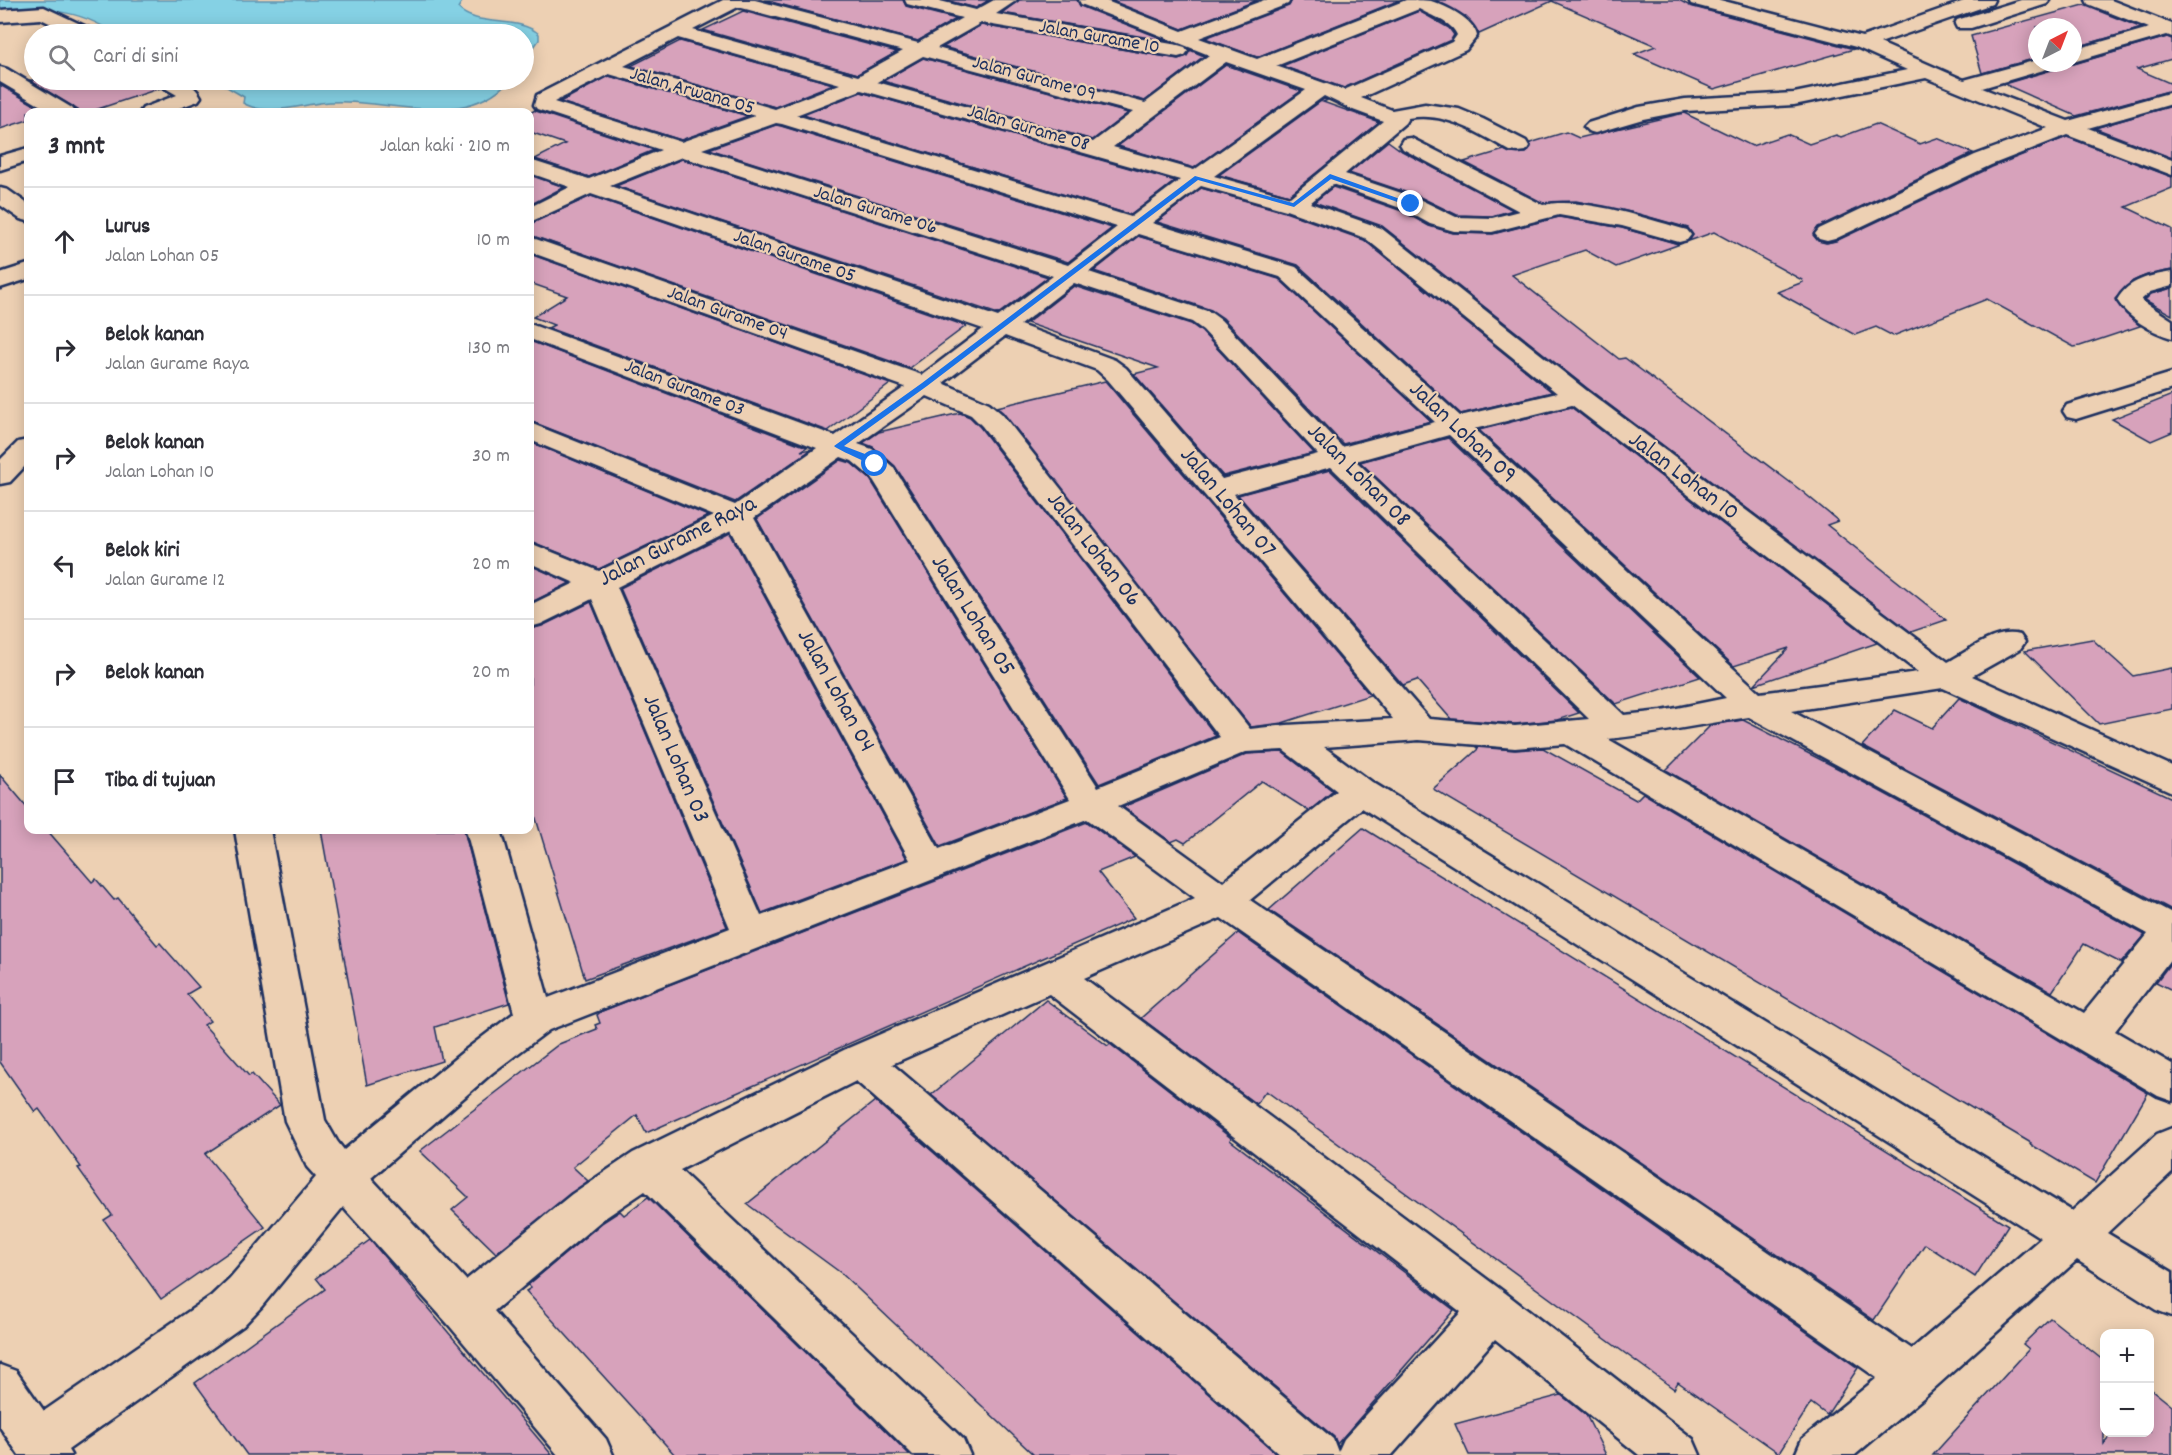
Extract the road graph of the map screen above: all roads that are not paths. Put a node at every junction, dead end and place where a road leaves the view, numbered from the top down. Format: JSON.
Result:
{"nodes":[{"id":1,"x":737,"y":0,"type":"edge"},
{"id":2,"x":914,"y":0,"type":"edge"},
{"id":3,"x":1008,"y":0,"type":"edge"},
{"id":4,"x":1088,"y":0,"type":"edge"},
{"id":5,"x":1139,"y":0,"type":"edge"},
{"id":6,"x":1281,"y":0,"type":"edge"},
{"id":7,"x":1698,"y":0,"type":"edge"},
{"id":8,"x":1985,"y":0,"type":"edge"},
{"id":9,"x":2040,"y":0,"type":"edge"},
{"id":10,"x":2095,"y":0,"type":"edge"},
{"id":11,"x":1418,"y":1,"type":"edge"},
{"id":12,"x":1112,"y":10,"type":"junction"},
{"id":13,"x":0,"y":16,"type":"edge"},
{"id":14,"x":980,"y":17,"type":"junction"},
{"id":15,"x":66,"y":24,"type":"edge"},
{"id":16,"x":2170,"y":30,"type":"edge"},
{"id":17,"x":675,"y":31,"type":"junction"},
{"id":18,"x":1181,"y":38,"type":"junction"},
{"id":19,"x":1873,"y":46,"type":"junction"},
{"id":20,"x":921,"y":50,"type":"junction"},
{"id":21,"x":2082,"y":54,"type":"edge"},
{"id":22,"x":1221,"y":56,"type":"junction"},
{"id":23,"x":607,"y":67,"type":"junction"},
{"id":24,"x":1256,"y":67,"type":"junction"},
{"id":25,"x":2028,"y":68,"type":"edge"},
{"id":26,"x":1930,"y":71,"type":"junction"},
{"id":27,"x":0,"y":73,"type":"edge"},
{"id":28,"x":860,"y":82,"type":"junction"},
{"id":29,"x":24,"y":87,"type":"edge"},
{"id":30,"x":1962,"y":87,"type":"junction"},
{"id":31,"x":1322,"y":88,"type":"junction"},
{"id":32,"x":28,"y":90,"type":"edge"},
{"id":33,"x":183,"y":90,"type":"edge"},
{"id":34,"x":1346,"y":97,"type":"junction"},
{"id":35,"x":2172,"y":98,"type":"edge"},
{"id":36,"x":58,"y":108,"type":"edge"},
{"id":37,"x":161,"y":108,"type":"edge"},
{"id":38,"x":1146,"y":110,"type":"junction"},
{"id":39,"x":776,"y":116,"type":"junction"},
{"id":40,"x":1395,"y":118,"type":"junction"},
{"id":41,"x":1594,"y":127,"type":"dead end"},
{"id":42,"x":2066,"y":128,"type":"junction"},
{"id":43,"x":1410,"y":144,"type":"dead end"},
{"id":44,"x":1518,"y":146,"type":"dead end"},
{"id":45,"x":1097,"y":148,"type":"junction"},
{"id":46,"x":679,"y":150,"type":"junction"},
{"id":47,"x":24,"y":155,"type":"edge"},
{"id":48,"x":0,"y":164,"type":"edge"},
{"id":49,"x":534,"y":167,"type":"edge"},
{"id":50,"x":2172,"y":168,"type":"edge"},
{"id":51,"x":1330,"y":176,"type":"junction"},
{"id":52,"x":1197,"y":178,"type":"junction"},
{"id":53,"x":588,"y":187,"type":"junction"},
{"id":54,"x":0,"y":195,"type":"edge"},
{"id":55,"x":1294,"y":205,"type":"junction"},
{"id":56,"x":24,"y":211,"type":"edge"},
{"id":57,"x":1538,"y":212,"type":"junction"},
{"id":58,"x":534,"y":213,"type":"edge"},
{"id":59,"x":1134,"y":225,"type":"junction"},
{"id":60,"x":1827,"y":234,"type":"dead end"},
{"id":61,"x":1679,"y":235,"type":"dead end"},
{"id":62,"x":534,"y":245,"type":"edge"},
{"id":63,"x":24,"y":272,"type":"edge"},
{"id":64,"x":1072,"y":273,"type":"junction"},
{"id":65,"x":2172,"y":279,"type":"edge"},
{"id":66,"x":0,"y":281,"type":"edge"},
{"id":67,"x":1000,"y":326,"type":"junction"},
{"id":68,"x":2172,"y":330,"type":"edge"},
{"id":69,"x":534,"y":332,"type":"edge"},
{"id":70,"x":2172,"y":381,"type":"edge"},
{"id":71,"x":925,"y":385,"type":"junction"},
{"id":72,"x":1577,"y":396,"type":"junction"},
{"id":73,"x":2076,"y":411,"type":"dead end"},
{"id":74,"x":1453,"y":426,"type":"junction"},
{"id":75,"x":534,"y":433,"type":"edge"},
{"id":76,"x":838,"y":446,"type":"junction"},
{"id":77,"x":24,"y":452,"type":"edge"},
{"id":78,"x":1336,"y":458,"type":"junction"},
{"id":79,"x":0,"y":476,"type":"edge"},
{"id":80,"x":1215,"y":490,"type":"junction"},
{"id":81,"x":738,"y":516,"type":"junction"},
{"id":82,"x":534,"y":554,"type":"edge"},
{"id":83,"x":600,"y":583,"type":"junction"},
{"id":84,"x":534,"y":615,"type":"edge"},
{"id":85,"x":2008,"y":642,"type":"dead end"},
{"id":86,"x":1946,"y":677,"type":"junction"},
{"id":87,"x":1753,"y":705,"type":"junction"},
{"id":88,"x":1616,"y":726,"type":"junction"},
{"id":89,"x":1419,"y":729,"type":"junction"},
{"id":90,"x":1570,"y":732,"type":"junction"},
{"id":91,"x":1287,"y":736,"type":"junction"},
{"id":92,"x":1241,"y":741,"type":"junction"},
{"id":93,"x":2172,"y":780,"type":"edge"},
{"id":94,"x":1360,"y":790,"type":"junction"},
{"id":95,"x":1090,"y":804,"type":"junction"},
{"id":96,"x":253,"y":834,"type":"edge"},
{"id":97,"x":484,"y":834,"type":"edge"},
{"id":98,"x":931,"y":866,"type":"junction"},
{"id":99,"x":1224,"y":901,"type":"junction"},
{"id":100,"x":2172,"y":930,"type":"edge"},
{"id":101,"x":751,"y":935,"type":"junction"},
{"id":102,"x":1052,"y":975,"type":"junction"},
{"id":103,"x":535,"y":1019,"type":"junction"},
{"id":104,"x":2089,"y":1036,"type":"junction"},
{"id":105,"x":860,"y":1060,"type":"junction"},
{"id":106,"x":2172,"y":1084,"type":"edge"},
{"id":107,"x":2172,"y":1146,"type":"edge"},
{"id":108,"x":648,"y":1166,"type":"junction"},
{"id":109,"x":342,"y":1177,"type":"junction"},
{"id":110,"x":2074,"y":1236,"type":"junction"},
{"id":111,"x":2172,"y":1296,"type":"edge"},
{"id":112,"x":464,"y":1309,"type":"junction"},
{"id":113,"x":1492,"y":1310,"type":"junction"},
{"id":114,"x":1914,"y":1377,"type":"junction"},
{"id":115,"x":0,"y":1387,"type":"edge"},
{"id":116,"x":43,"y":1449,"type":"edge"},
{"id":117,"x":589,"y":1455,"type":"edge"},
{"id":118,"x":946,"y":1455,"type":"edge"},
{"id":119,"x":1316,"y":1455,"type":"edge"},
{"id":120,"x":1361,"y":1455,"type":"edge"},
{"id":121,"x":1676,"y":1455,"type":"edge"},
{"id":122,"x":1819,"y":1455,"type":"edge"}],
"edges":[{"from":1,"to":17,"type":"street"},
{"from":1,"to":20,"type":"street","name":"Jalan Gurame 09"},
{"from":2,"to":14,"type":"street","name":"Jalan Gurame 10"},
{"from":3,"to":14,"type":"street"},
{"from":4,"to":12,"type":"street"},
{"from":5,"to":12,"type":"street"},
{"from":6,"to":18,"type":"street"},
{"from":7,"to":19,"type":"street"},
{"from":8,"to":19,"type":"street"},
{"from":9,"to":19,"type":"street"},
{"from":10,"to":16,"type":"street"},
{"from":11,"to":24,"type":"street"},
{"from":11,"to":34,"type":"street"},
{"from":12,"to":18,"type":"street"},
{"from":13,"to":15,"type":"street"},
{"from":14,"to":20,"type":"street"},
{"from":14,"to":22,"type":"street","name":"Jalan Gurame 10"},
{"from":16,"to":21,"type":"street"},
{"from":17,"to":23,"type":"street"},
{"from":17,"to":28,"type":"street","name":"Jalan Gurame 08"},
{"from":18,"to":22,"type":"street"},
{"from":19,"to":26,"type":"street"},
{"from":20,"to":28,"type":"street"},
{"from":20,"to":38,"type":"street","name":"Jalan Gurame 09"},
{"from":22,"to":24,"type":"street"},
{"from":22,"to":38,"type":"street","name":"Jalan Gurame 10"},
{"from":23,"to":39,"type":"street","name":"Jalan Arwana 05"},
{"from":23,"to":46,"type":"street","name":"Jalan Gurame 06"},
{"from":24,"to":31,"type":"street"},
{"from":25,"to":30,"type":"street"},
{"from":26,"to":30,"type":"street"},
{"from":26,"to":41,"type":"street"},
{"from":27,"to":29,"type":"street"},
{"from":28,"to":39,"type":"street"},
{"from":28,"to":45,"type":"street","name":"Jalan Gurame 08"},
{"from":30,"to":42,"type":"street"},
{"from":31,"to":34,"type":"street"},
{"from":31,"to":52,"type":"street","name":"Jalan Gurame Raya"},
{"from":32,"to":36,"type":"street"},
{"from":33,"to":37,"type":"street"},
{"from":34,"to":40,"type":"street"},
{"from":35,"to":42,"type":"street"},
{"from":38,"to":45,"type":"street","name":"Jalan Gurame 10"},
{"from":39,"to":46,"type":"street"},
{"from":39,"to":59,"type":"street","name":"Jalan Arwana 05"},
{"from":40,"to":44,"type":"street"},
{"from":40,"to":51,"type":"street"},
{"from":42,"to":50,"type":"street"},
{"from":42,"to":60,"type":"street"},
{"from":43,"to":57,"type":"street"},
{"from":45,"to":52,"type":"street","name":"Jalan Gurame 08"},
{"from":46,"to":53,"type":"street"},
{"from":46,"to":64,"type":"street","name":"Jalan Gurame 06"},
{"from":47,"to":48,"type":"street"},
{"from":49,"to":53,"type":"street","name":"Jalan Gurame 05"},
{"from":51,"to":55,"type":"street"},
{"from":51,"to":57,"type":"street"},
{"from":52,"to":55,"type":"street","name":"Jalan Lohan 10"},
{"from":52,"to":59,"type":"street","name":"Jalan Gurame Raya"},
{"from":53,"to":58,"type":"street"},
{"from":53,"to":67,"type":"street","name":"Jalan Gurame 05"},
{"from":54,"to":56,"type":"street"},
{"from":55,"to":72,"type":"street","name":"Jalan Lohan 10"},
{"from":57,"to":61,"type":"street"},
{"from":59,"to":64,"type":"street","name":"Jalan Gurame Raya"},
{"from":59,"to":74,"type":"street","name":"Jalan Lohan 09"},
{"from":62,"to":71,"type":"street","name":"Jalan Gurame 04"},
{"from":63,"to":66,"type":"street"},
{"from":64,"to":67,"type":"street","name":"Jalan Gurame Raya"},
{"from":64,"to":78,"type":"street","name":"Jalan Lohan 08"},
{"from":65,"to":68,"type":"street"},
{"from":67,"to":71,"type":"street","name":"Jalan Gurame Raya"},
{"from":67,"to":80,"type":"street","name":"Jalan Lohan 07"},
{"from":69,"to":76,"type":"street","name":"Jalan Gurame 03"},
{"from":70,"to":73,"type":"street"},
{"from":71,"to":76,"type":"street","name":"Jalan Gurame Raya"},
{"from":71,"to":92,"type":"street","name":"Jalan Lohan 06"},
{"from":72,"to":74,"type":"street"},
{"from":72,"to":86,"type":"street","name":"Jalan Lohan 10"},
{"from":74,"to":78,"type":"street"},
{"from":74,"to":87,"type":"street","name":"Jalan Lohan 09"},
{"from":75,"to":81,"type":"street"},
{"from":76,"to":81,"type":"street","name":"Jalan Gurame Raya"},
{"from":76,"to":95,"type":"street","name":"Jalan Lohan 05"},
{"from":77,"to":79,"type":"street"},
{"from":78,"to":80,"type":"street"},
{"from":78,"to":88,"type":"street","name":"Jalan Lohan 08"},
{"from":80,"to":89,"type":"street","name":"Jalan Lohan 07"},
{"from":81,"to":83,"type":"street","name":"Jalan Gurame Raya"},
{"from":81,"to":98,"type":"street","name":"Jalan Lohan 04"},
{"from":82,"to":83,"type":"street"},
{"from":83,"to":84,"type":"street","name":"Jalan Gurame Raya"},
{"from":83,"to":101,"type":"street","name":"Jalan Lohan 03"},
{"from":85,"to":86,"type":"street"},
{"from":86,"to":87,"type":"street"},
{"from":86,"to":93,"type":"street","name":"Jalan Lohan 10"},
{"from":87,"to":88,"type":"street"},
{"from":87,"to":100,"type":"street","name":"Jalan Lohan 09"},
{"from":88,"to":90,"type":"street"},
{"from":89,"to":90,"type":"street"},
{"from":89,"to":91,"type":"street"},
{"from":90,"to":104,"type":"street"},
{"from":91,"to":92,"type":"street"},
{"from":91,"to":94,"type":"street"},
{"from":92,"to":95,"type":"street"},
{"from":94,"to":99,"type":"street"},
{"from":94,"to":110,"type":"street"},
{"from":95,"to":98,"type":"street"},
{"from":95,"to":99,"type":"street"},
{"from":96,"to":109,"type":"street"},
{"from":97,"to":103,"type":"street"},
{"from":98,"to":101,"type":"street"},
{"from":99,"to":102,"type":"street"},
{"from":99,"to":114,"type":"street"},
{"from":100,"to":104,"type":"street"},
{"from":101,"to":103,"type":"street"},
{"from":102,"to":105,"type":"street"},
{"from":102,"to":113,"type":"street"},
{"from":103,"to":109,"type":"street"},
{"from":104,"to":106,"type":"street"},
{"from":105,"to":108,"type":"street"},
{"from":105,"to":119,"type":"street"},
{"from":107,"to":110,"type":"street"},
{"from":108,"to":112,"type":"street"},
{"from":108,"to":118,"type":"street"},
{"from":109,"to":112,"type":"street"},
{"from":109,"to":116,"type":"street"},
{"from":110,"to":111,"type":"street"},
{"from":110,"to":114,"type":"street"},
{"from":112,"to":117,"type":"street"},
{"from":113,"to":120,"type":"street"},
{"from":113,"to":121,"type":"street"},
{"from":114,"to":122,"type":"street"},
{"from":115,"to":116,"type":"street"}]}
